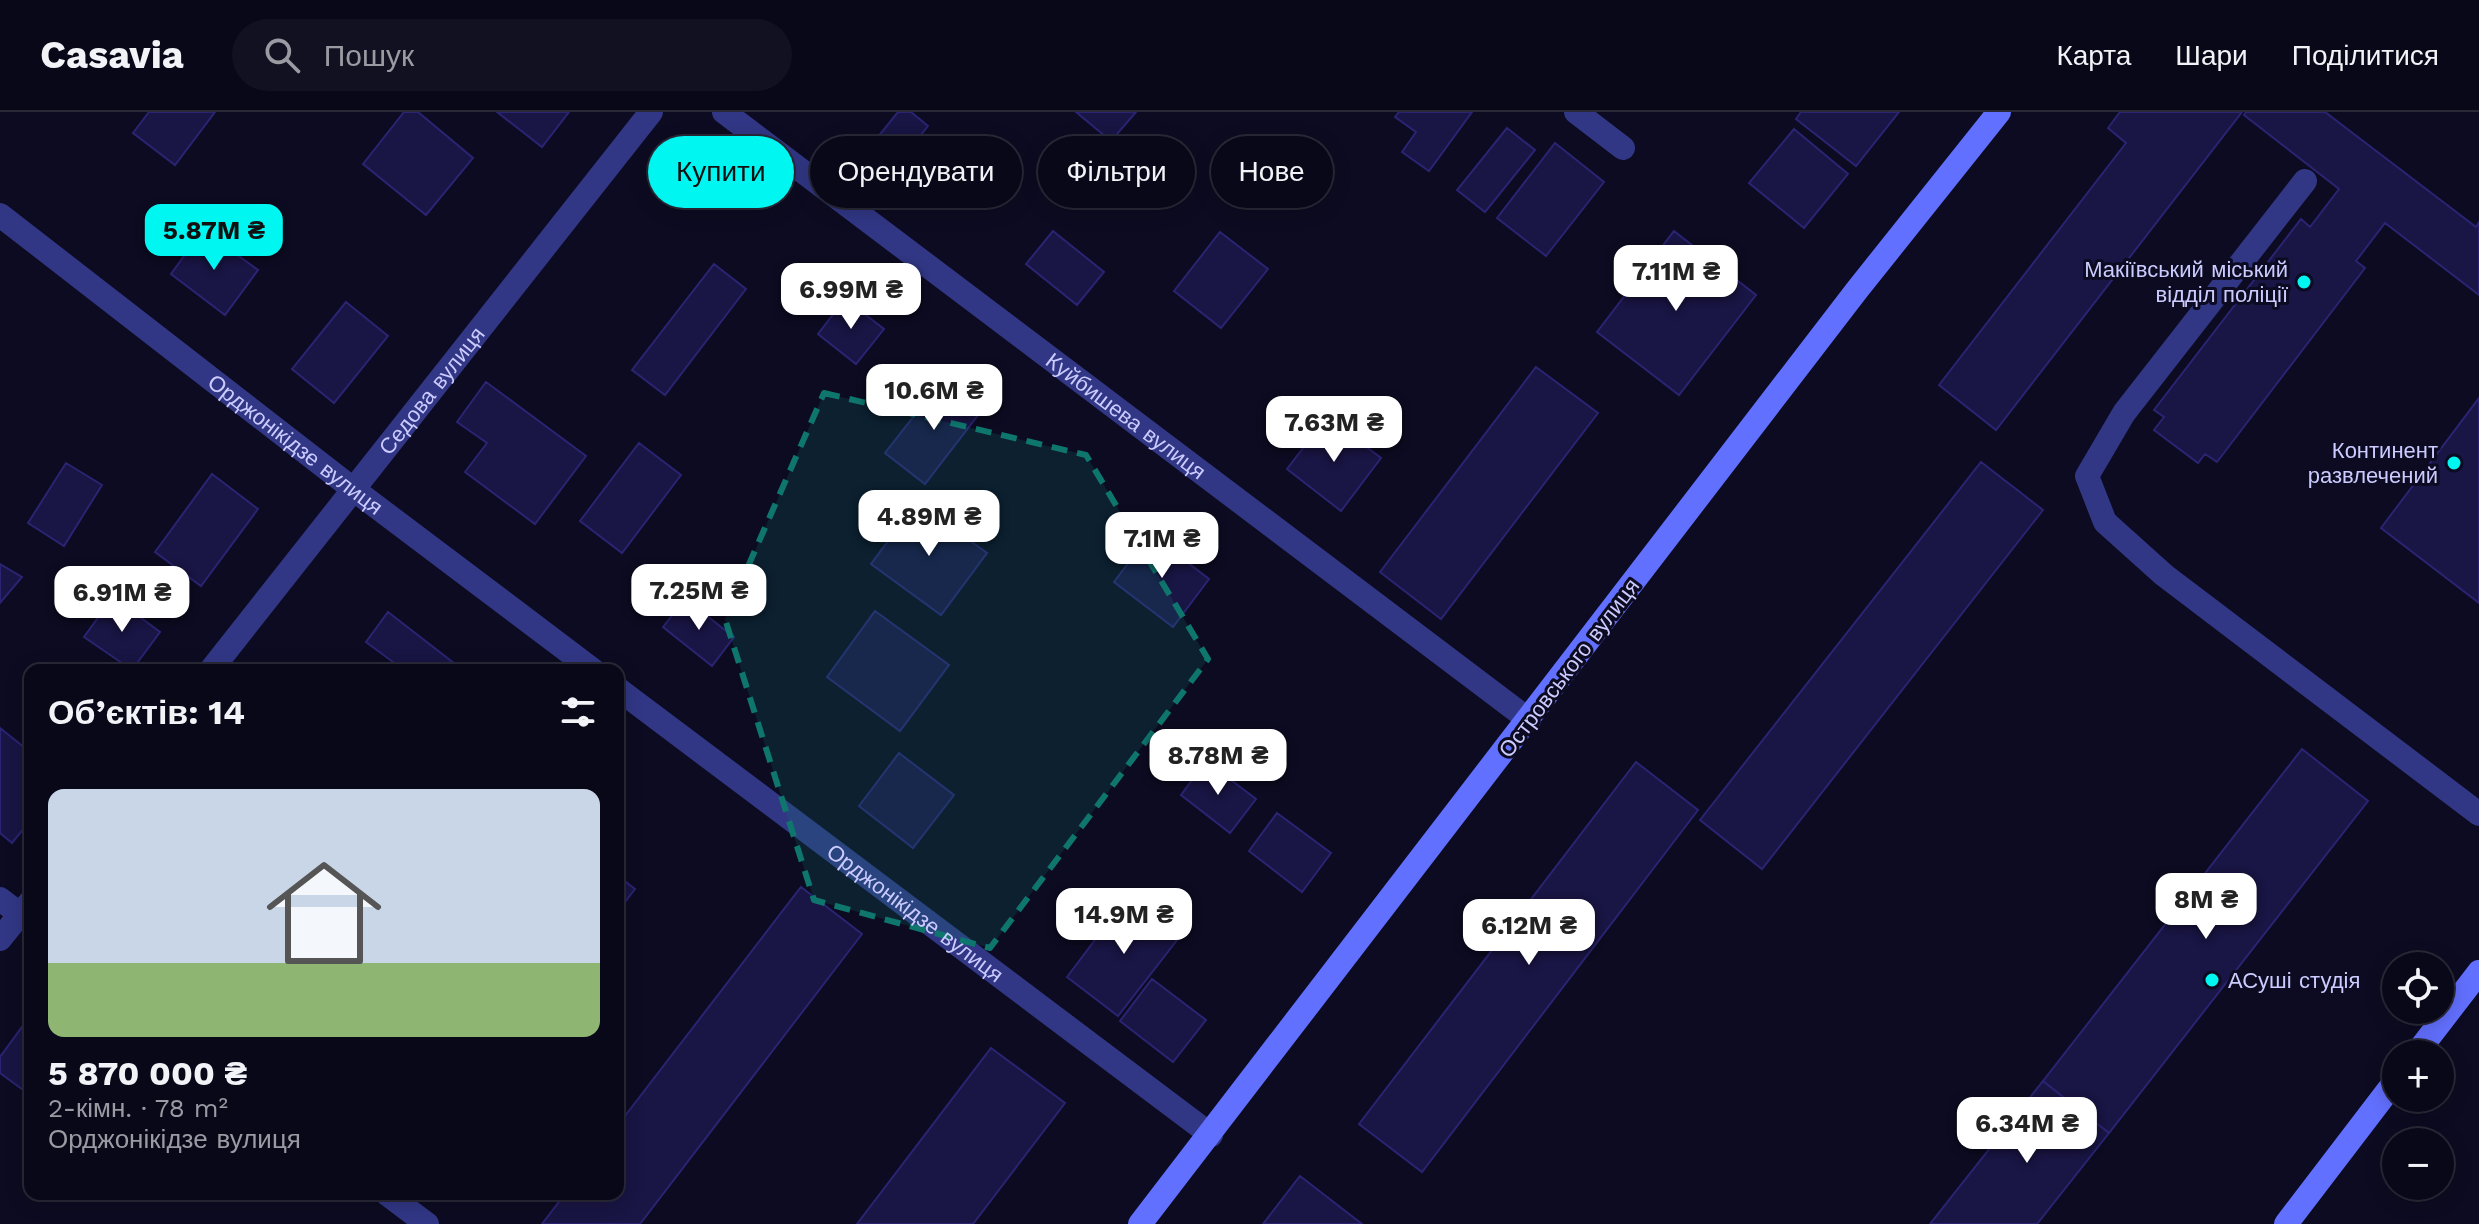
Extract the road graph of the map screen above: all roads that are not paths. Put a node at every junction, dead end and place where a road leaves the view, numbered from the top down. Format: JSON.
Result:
{"nodes":[{"id":1,"x":651,"y":112,"type":"edge"},
{"id":2,"x":724,"y":112,"type":"edge"},
{"id":3,"x":1576,"y":112,"type":"edge"},
{"id":4,"x":1999,"y":112,"type":"edge"},
{"id":5,"x":1623,"y":148,"type":"dead end"},
{"id":6,"x":2305,"y":181,"type":"dead end"},
{"id":7,"x":0,"y":215,"type":"edge"},
{"id":8,"x":353,"y":489,"type":"junction"},
{"id":9,"x":216,"y":664,"type":"edge"},
{"id":10,"x":585,"y":664,"type":"edge"},
{"id":11,"x":624,"y":694,"type":"edge"},
{"id":12,"x":1529,"y":720,"type":"junction"},
{"id":13,"x":2479,"y":814,"type":"edge"},
{"id":14,"x":0,"y":899,"type":"edge"},
{"id":15,"x":24,"y":911,"type":"edge"},
{"id":16,"x":24,"y":916,"type":"edge"},
{"id":17,"x":0,"y":939,"type":"edge"},
{"id":18,"x":2479,"y":972,"type":"edge"},
{"id":19,"x":2427,"y":1040,"type":"edge"},
{"id":20,"x":2382,"y":1098,"type":"edge"},
{"id":21,"x":1211,"y":1135,"type":"junction"},
{"id":22,"x":395,"y":1200,"type":"edge"},
{"id":23,"x":427,"y":1224,"type":"edge"},
{"id":24,"x":1140,"y":1224,"type":"edge"},
{"id":25,"x":2286,"y":1224,"type":"edge"}],
"edges":[{"from":1,"to":8,"type":"street","name":"Седова вулиця"},
{"from":2,"to":12,"type":"street","name":"Куйбишева вулиця"},
{"from":3,"to":5,"type":"street"},
{"from":4,"to":12,"type":"street","name":"Островського вулиця"},
{"from":6,"to":13,"type":"street"},
{"from":7,"to":8,"type":"street","name":"Орджонікідзе вулиця"},
{"from":8,"to":9,"type":"street","name":"Седова вулиця"},
{"from":8,"to":10,"type":"street","name":"Орджонікідзе вулиця"},
{"from":11,"to":21,"type":"street","name":"Орджонікідзе вулиця"},
{"from":12,"to":21,"type":"street","name":"Островського вулиця"},
{"from":14,"to":15,"type":"street"},
{"from":16,"to":17,"type":"street"},
{"from":18,"to":19,"type":"street"},
{"from":20,"to":25,"type":"street"},
{"from":21,"to":24,"type":"street","name":"Островського вулиця"},
{"from":22,"to":23,"type":"street"}]}
